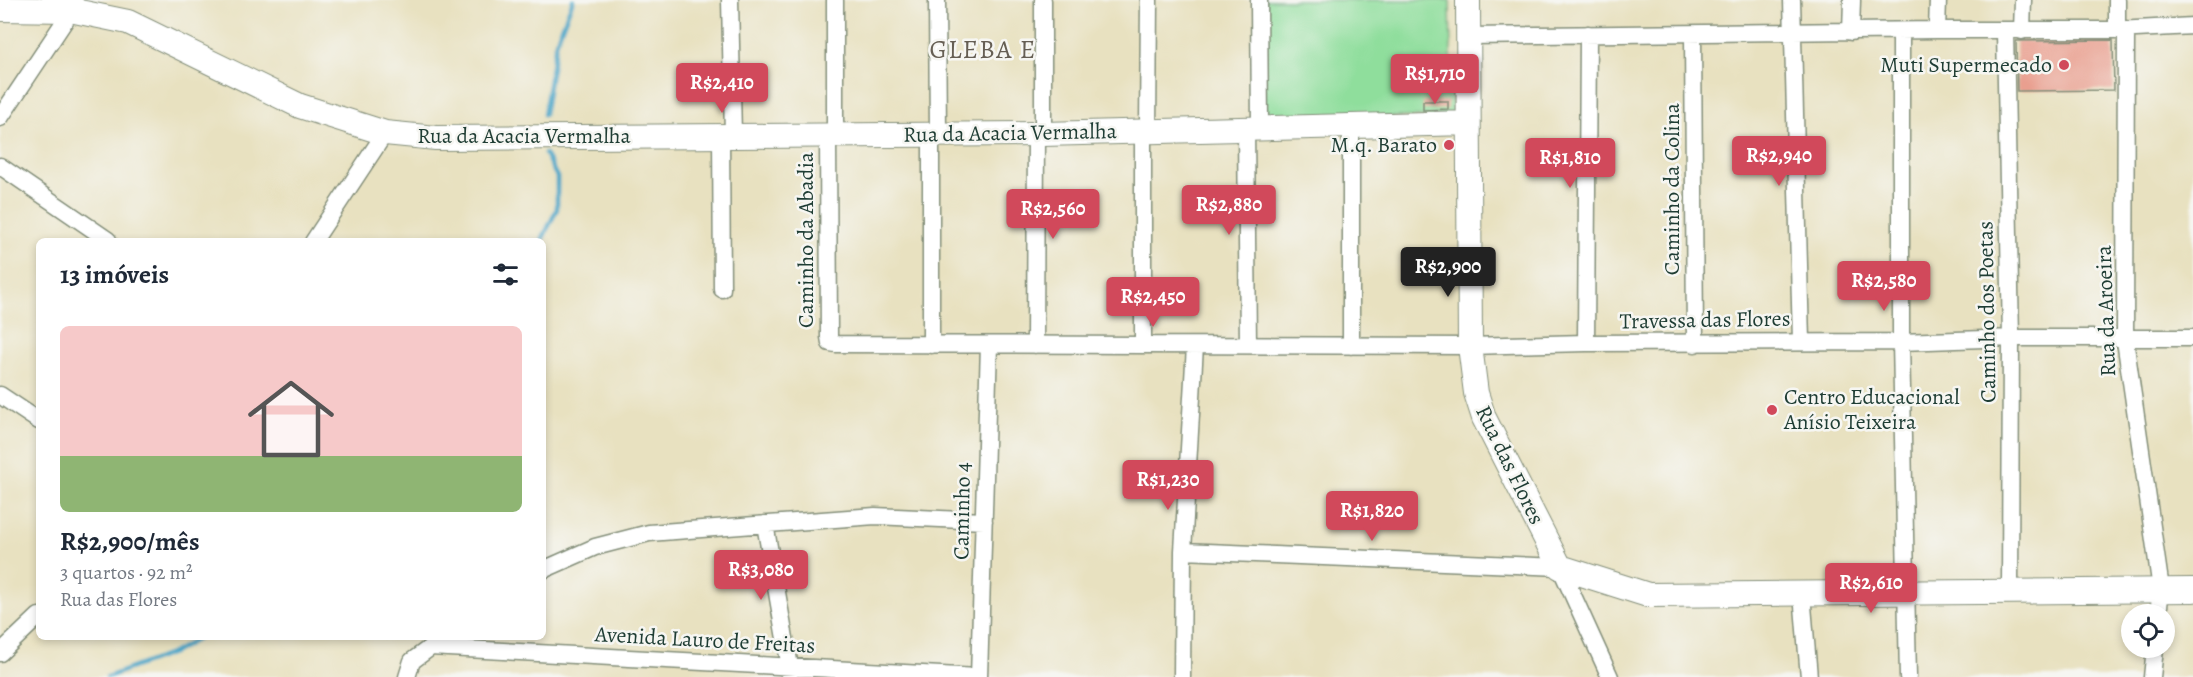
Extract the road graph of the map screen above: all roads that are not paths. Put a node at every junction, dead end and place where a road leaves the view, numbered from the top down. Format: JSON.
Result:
{"nodes":[{"id":1,"x":730,"y":0,"type":"edge"},
{"id":2,"x":835,"y":0,"type":"edge"},
{"id":3,"x":937,"y":0,"type":"edge"},
{"id":4,"x":1043,"y":0,"type":"edge"},
{"id":5,"x":1149,"y":0,"type":"edge"},
{"id":6,"x":1259,"y":0,"type":"edge"},
{"id":7,"x":1468,"y":0,"type":"edge"},
{"id":8,"x":1792,"y":0,"type":"edge"},
{"id":9,"x":1852,"y":0,"type":"edge"},
{"id":10,"x":1938,"y":0,"type":"edge"},
{"id":11,"x":2023,"y":0,"type":"edge"},
{"id":12,"x":2117,"y":0,"type":"edge"},
{"id":13,"x":75,"y":5,"type":"edge"},
{"id":14,"x":0,"y":9,"type":"edge"},
{"id":15,"x":2193,"y":26,"type":"edge"},
{"id":16,"x":1937,"y":30,"type":"junction"},
{"id":17,"x":2122,"y":30,"type":"junction"},
{"id":18,"x":2014,"y":31,"type":"junction"},
{"id":19,"x":1792,"y":32,"type":"junction"},
{"id":20,"x":1851,"y":32,"type":"junction"},
{"id":21,"x":1901,"y":32,"type":"junction"},
{"id":22,"x":1588,"y":34,"type":"junction"},
{"id":23,"x":1693,"y":34,"type":"junction"},
{"id":24,"x":1468,"y":36,"type":"junction"},
{"id":25,"x":0,"y":118,"type":"edge"},
{"id":26,"x":1468,"y":123,"type":"junction"},
{"id":27,"x":1351,"y":126,"type":"junction"},
{"id":28,"x":1253,"y":127,"type":"junction"},
{"id":29,"x":1145,"y":130,"type":"junction"},
{"id":30,"x":385,"y":133,"type":"junction"},
{"id":31,"x":1039,"y":134,"type":"junction"},
{"id":32,"x":727,"y":135,"type":"junction"},
{"id":33,"x":935,"y":135,"type":"junction"},
{"id":34,"x":831,"y":136,"type":"junction"},
{"id":35,"x":0,"y":165,"type":"edge"},
{"id":36,"x":105,"y":238,"type":"edge"},
{"id":37,"x":316,"y":238,"type":"edge"},
{"id":38,"x":722,"y":289,"type":"dead end"},
{"id":39,"x":2011,"y":338,"type":"junction"},
{"id":40,"x":2193,"y":338,"type":"edge"},
{"id":41,"x":2125,"y":340,"type":"junction"},
{"id":42,"x":1801,"y":341,"type":"junction"},
{"id":43,"x":1901,"y":342,"type":"junction"},
{"id":44,"x":830,"y":343,"type":"joint"},
{"id":45,"x":1586,"y":343,"type":"junction"},
{"id":46,"x":1695,"y":344,"type":"junction"},
{"id":47,"x":931,"y":345,"type":"junction"},
{"id":48,"x":989,"y":345,"type":"junction"},
{"id":49,"x":1035,"y":345,"type":"junction"},
{"id":50,"x":1143,"y":345,"type":"junction"},
{"id":51,"x":1248,"y":345,"type":"junction"},
{"id":52,"x":1194,"y":346,"type":"junction"},
{"id":53,"x":1351,"y":346,"type":"junction"},
{"id":54,"x":1470,"y":346,"type":"junction"},
{"id":55,"x":0,"y":395,"type":"edge"},
{"id":56,"x":36,"y":419,"type":"edge"},
{"id":57,"x":984,"y":521,"type":"junction"},
{"id":58,"x":765,"y":524,"type":"junction"},
{"id":59,"x":1183,"y":551,"type":"junction"},
{"id":60,"x":1560,"y":567,"type":"junction"},
{"id":61,"x":546,"y":568,"type":"edge"},
{"id":62,"x":2161,"y":589,"type":"junction"},
{"id":63,"x":2193,"y":590,"type":"edge"},
{"id":64,"x":2010,"y":592,"type":"junction"},
{"id":65,"x":1905,"y":593,"type":"junction"},
{"id":66,"x":1802,"y":594,"type":"junction"},
{"id":67,"x":2159,"y":604,"type":"edge"},
{"id":68,"x":36,"y":619,"type":"edge"},
{"id":69,"x":441,"y":640,"type":"edge"},
{"id":70,"x":430,"y":648,"type":"junction"},
{"id":71,"x":0,"y":653,"type":"edge"},
{"id":72,"x":2154,"y":658,"type":"edge"},
{"id":73,"x":790,"y":672,"type":"edge"},
{"id":74,"x":407,"y":677,"type":"edge"},
{"id":75,"x":978,"y":677,"type":"edge"},
{"id":76,"x":1182,"y":677,"type":"edge"},
{"id":77,"x":1610,"y":677,"type":"edge"},
{"id":78,"x":1809,"y":677,"type":"edge"},
{"id":79,"x":1908,"y":677,"type":"edge"},
{"id":80,"x":2152,"y":677,"type":"edge"}],
"edges":[{"from":1,"to":32,"type":"street"},
{"from":2,"to":34,"type":"street","name":"Caminho da Abadia"},
{"from":3,"to":33,"type":"street"},
{"from":4,"to":31,"type":"street"},
{"from":5,"to":29,"type":"street"},
{"from":6,"to":28,"type":"street"},
{"from":7,"to":24,"type":"street","name":"Rua das Flores"},
{"from":8,"to":19,"type":"street"},
{"from":9,"to":20,"type":"street"},
{"from":10,"to":16,"type":"street"},
{"from":11,"to":18,"type":"street","name":"Caminho dos Poetas"},
{"from":12,"to":17,"type":"street","name":"Rua da Aroeira"},
{"from":13,"to":14,"type":"street","name":"Rua da Acacia Vermalha"},
{"from":13,"to":25,"type":"street"},
{"from":13,"to":30,"type":"street","name":"Rua da Acacia Vermalha"},
{"from":15,"to":17,"type":"street"},
{"from":16,"to":18,"type":"street"},
{"from":16,"to":21,"type":"street"},
{"from":17,"to":18,"type":"street"},
{"from":17,"to":41,"type":"street","name":"Rua da Aroeira"},
{"from":18,"to":39,"type":"street","name":"Caminho dos Poetas"},
{"from":19,"to":20,"type":"street"},
{"from":19,"to":23,"type":"street"},
{"from":19,"to":42,"type":"street"},
{"from":20,"to":21,"type":"street"},
{"from":21,"to":43,"type":"street"},
{"from":22,"to":23,"type":"street"},
{"from":22,"to":24,"type":"street"},
{"from":22,"to":45,"type":"street"},
{"from":23,"to":46,"type":"street","name":"Caminho da Colina"},
{"from":24,"to":26,"type":"street","name":"Rua das Flores"},
{"from":26,"to":27,"type":"street","name":"Rua da Acacia Vermalha"},
{"from":26,"to":54,"type":"street","name":"Rua das Flores"},
{"from":27,"to":28,"type":"street","name":"Rua da Acacia Vermalha"},
{"from":27,"to":53,"type":"street"},
{"from":28,"to":29,"type":"street","name":"Rua da Acacia Vermalha"},
{"from":28,"to":51,"type":"street"},
{"from":29,"to":31,"type":"street","name":"Rua da Acacia Vermalha"},
{"from":29,"to":50,"type":"street"},
{"from":30,"to":32,"type":"street","name":"Rua da Acacia Vermalha"},
{"from":30,"to":37,"type":"street"},
{"from":31,"to":33,"type":"street","name":"Rua da Acacia Vermalha"},
{"from":31,"to":49,"type":"street"},
{"from":32,"to":34,"type":"street","name":"Rua da Acacia Vermalha"},
{"from":32,"to":38,"type":"street"},
{"from":33,"to":34,"type":"street","name":"Rua da Acacia Vermalha"},
{"from":33,"to":47,"type":"street"},
{"from":34,"to":44,"type":"street","name":"Caminho da Abadia"},
{"from":35,"to":36,"type":"street"},
{"from":39,"to":41,"type":"street","name":"Travessa das Flores"},
{"from":39,"to":43,"type":"street","name":"Travessa das Flores"},
{"from":39,"to":64,"type":"street","name":"Caminho dos Poetas"},
{"from":40,"to":41,"type":"street","name":"Travessa das Flores"},
{"from":41,"to":62,"type":"street","name":"Rua da Aroeira"},
{"from":42,"to":43,"type":"street","name":"Travessa das Flores"},
{"from":42,"to":46,"type":"street","name":"Travessa das Flores"},
{"from":43,"to":65,"type":"street"},
{"from":44,"to":47,"type":"street","name":"Travessa das Flores"},
{"from":45,"to":46,"type":"street","name":"Travessa das Flores"},
{"from":45,"to":54,"type":"street","name":"Travessa das Flores"},
{"from":47,"to":48,"type":"street","name":"Travessa das Flores"},
{"from":48,"to":49,"type":"street","name":"Travessa das Flores"},
{"from":48,"to":57,"type":"street","name":"Caminho 4"},
{"from":49,"to":50,"type":"street","name":"Travessa das Flores"},
{"from":50,"to":52,"type":"street","name":"Travessa das Flores"},
{"from":51,"to":52,"type":"street","name":"Travessa das Flores"},
{"from":51,"to":53,"type":"street","name":"Travessa das Flores"},
{"from":52,"to":59,"type":"street"},
{"from":53,"to":54,"type":"street","name":"Travessa das Flores"},
{"from":54,"to":60,"type":"street","name":"Rua das Flores"},
{"from":55,"to":56,"type":"street"},
{"from":57,"to":58,"type":"street"},
{"from":57,"to":75,"type":"street","name":"Caminho 4"},
{"from":58,"to":61,"type":"street"},
{"from":58,"to":73,"type":"street"},
{"from":59,"to":60,"type":"street"},
{"from":59,"to":76,"type":"street"},
{"from":60,"to":66,"type":"street"},
{"from":60,"to":77,"type":"street"},
{"from":62,"to":63,"type":"street"},
{"from":62,"to":64,"type":"street"},
{"from":62,"to":67,"type":"street","name":"Rua da Aroeira"},
{"from":64,"to":65,"type":"street"},
{"from":65,"to":66,"type":"street"},
{"from":65,"to":79,"type":"street"},
{"from":66,"to":78,"type":"street"},
{"from":68,"to":71,"type":"street"},
{"from":69,"to":70,"type":"street"},
{"from":70,"to":73,"type":"street","name":"Avenida Lauro de Freitas"},
{"from":70,"to":74,"type":"street"},
{"from":72,"to":80,"type":"street"},
{"from":73,"to":75,"type":"street","name":"Avenida Lauro de Freitas"}]}
